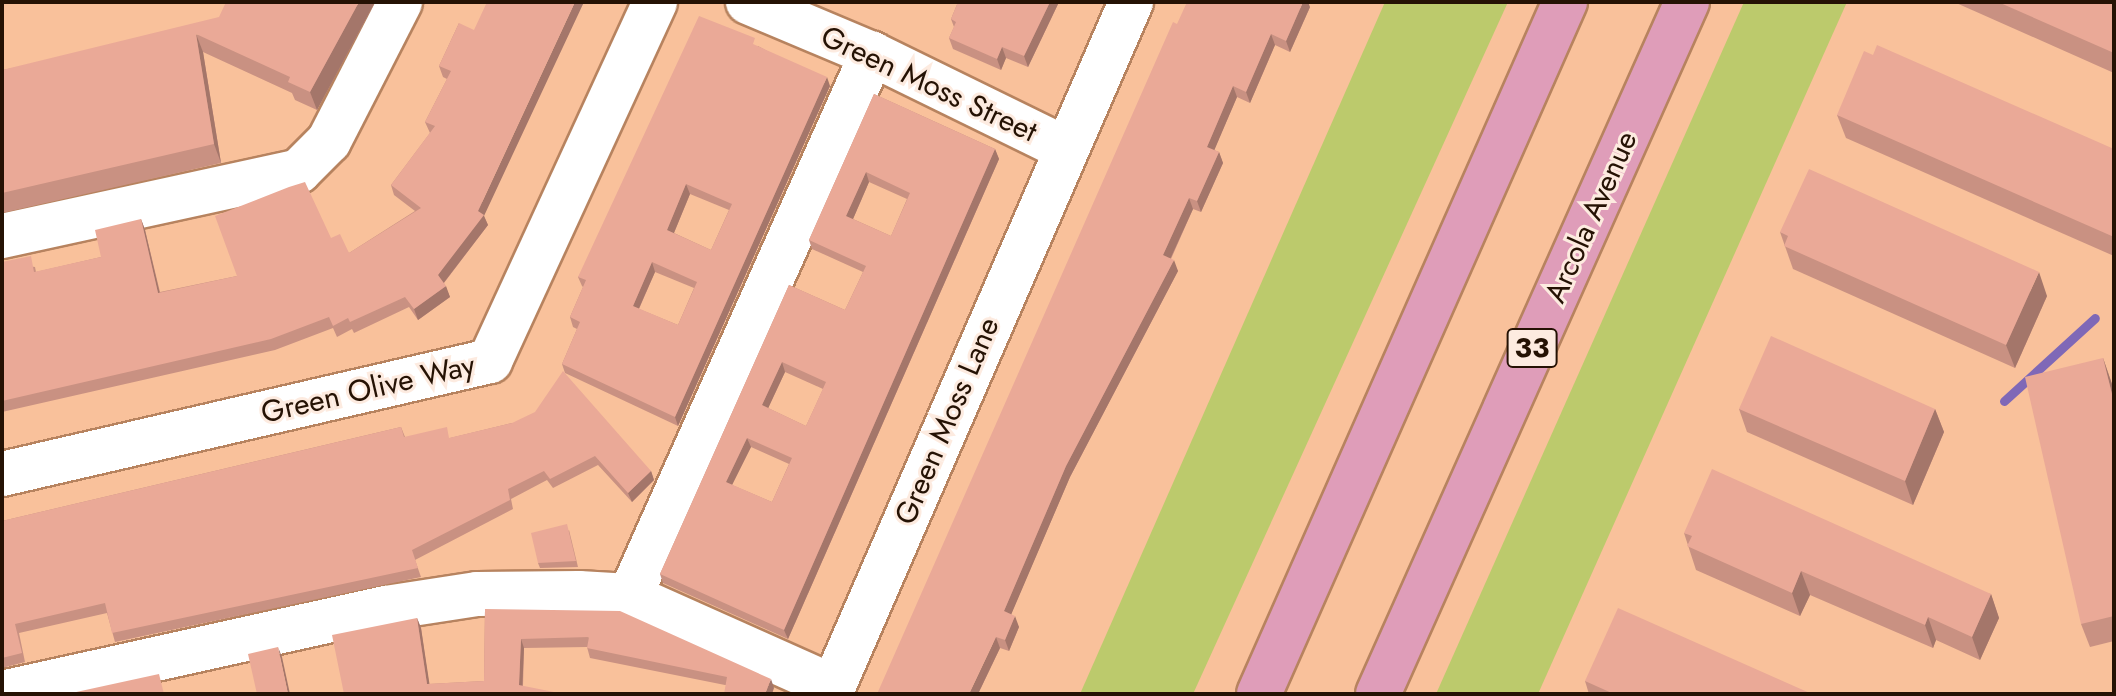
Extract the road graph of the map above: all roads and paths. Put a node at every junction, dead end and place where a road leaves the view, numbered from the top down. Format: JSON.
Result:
{"nodes":[{"id":1,"x":400,"y":2,"type":"edge"},
{"id":2,"x":655,"y":2,"type":"edge"},
{"id":3,"x":748,"y":2,"type":"edge"},
{"id":4,"x":1131,"y":2,"type":"edge"},
{"id":5,"x":1565,"y":2,"type":"edge"},
{"id":6,"x":1687,"y":2,"type":"edge"},
{"id":7,"x":872,"y":54,"type":"junction"},
{"id":8,"x":1064,"y":148,"type":"junction"},
{"id":9,"x":2,"y":236,"type":"edge"},
{"id":10,"x":2,"y":474,"type":"edge"},
{"id":11,"x":630,"y":596,"type":"junction"},
{"id":12,"x":831,"y":690,"type":"edge"},
{"id":13,"x":2,"y":693,"type":"edge"},
{"id":14,"x":1259,"y":694,"type":"edge"},
{"id":15,"x":1378,"y":694,"type":"edge"}],
"edges":[{"from":1,"to":9,"type":"street"},
{"from":2,"to":10,"type":"street","name":"Green Olive Way"},
{"from":3,"to":7,"type":"street","name":"Green Moss Street"},
{"from":4,"to":8,"type":"street","name":"Green Moss Lane"},
{"from":5,"to":14,"type":"main road"},
{"from":6,"to":15,"type":"main road","name":"Arcola Avenue","number":"33"},
{"from":7,"to":8,"type":"street","name":"Green Moss Street"},
{"from":7,"to":11,"type":"street"},
{"from":8,"to":12,"type":"street","name":"Green Moss Lane"},
{"from":11,"to":12,"type":"street"},
{"from":11,"to":13,"type":"street"}]}
